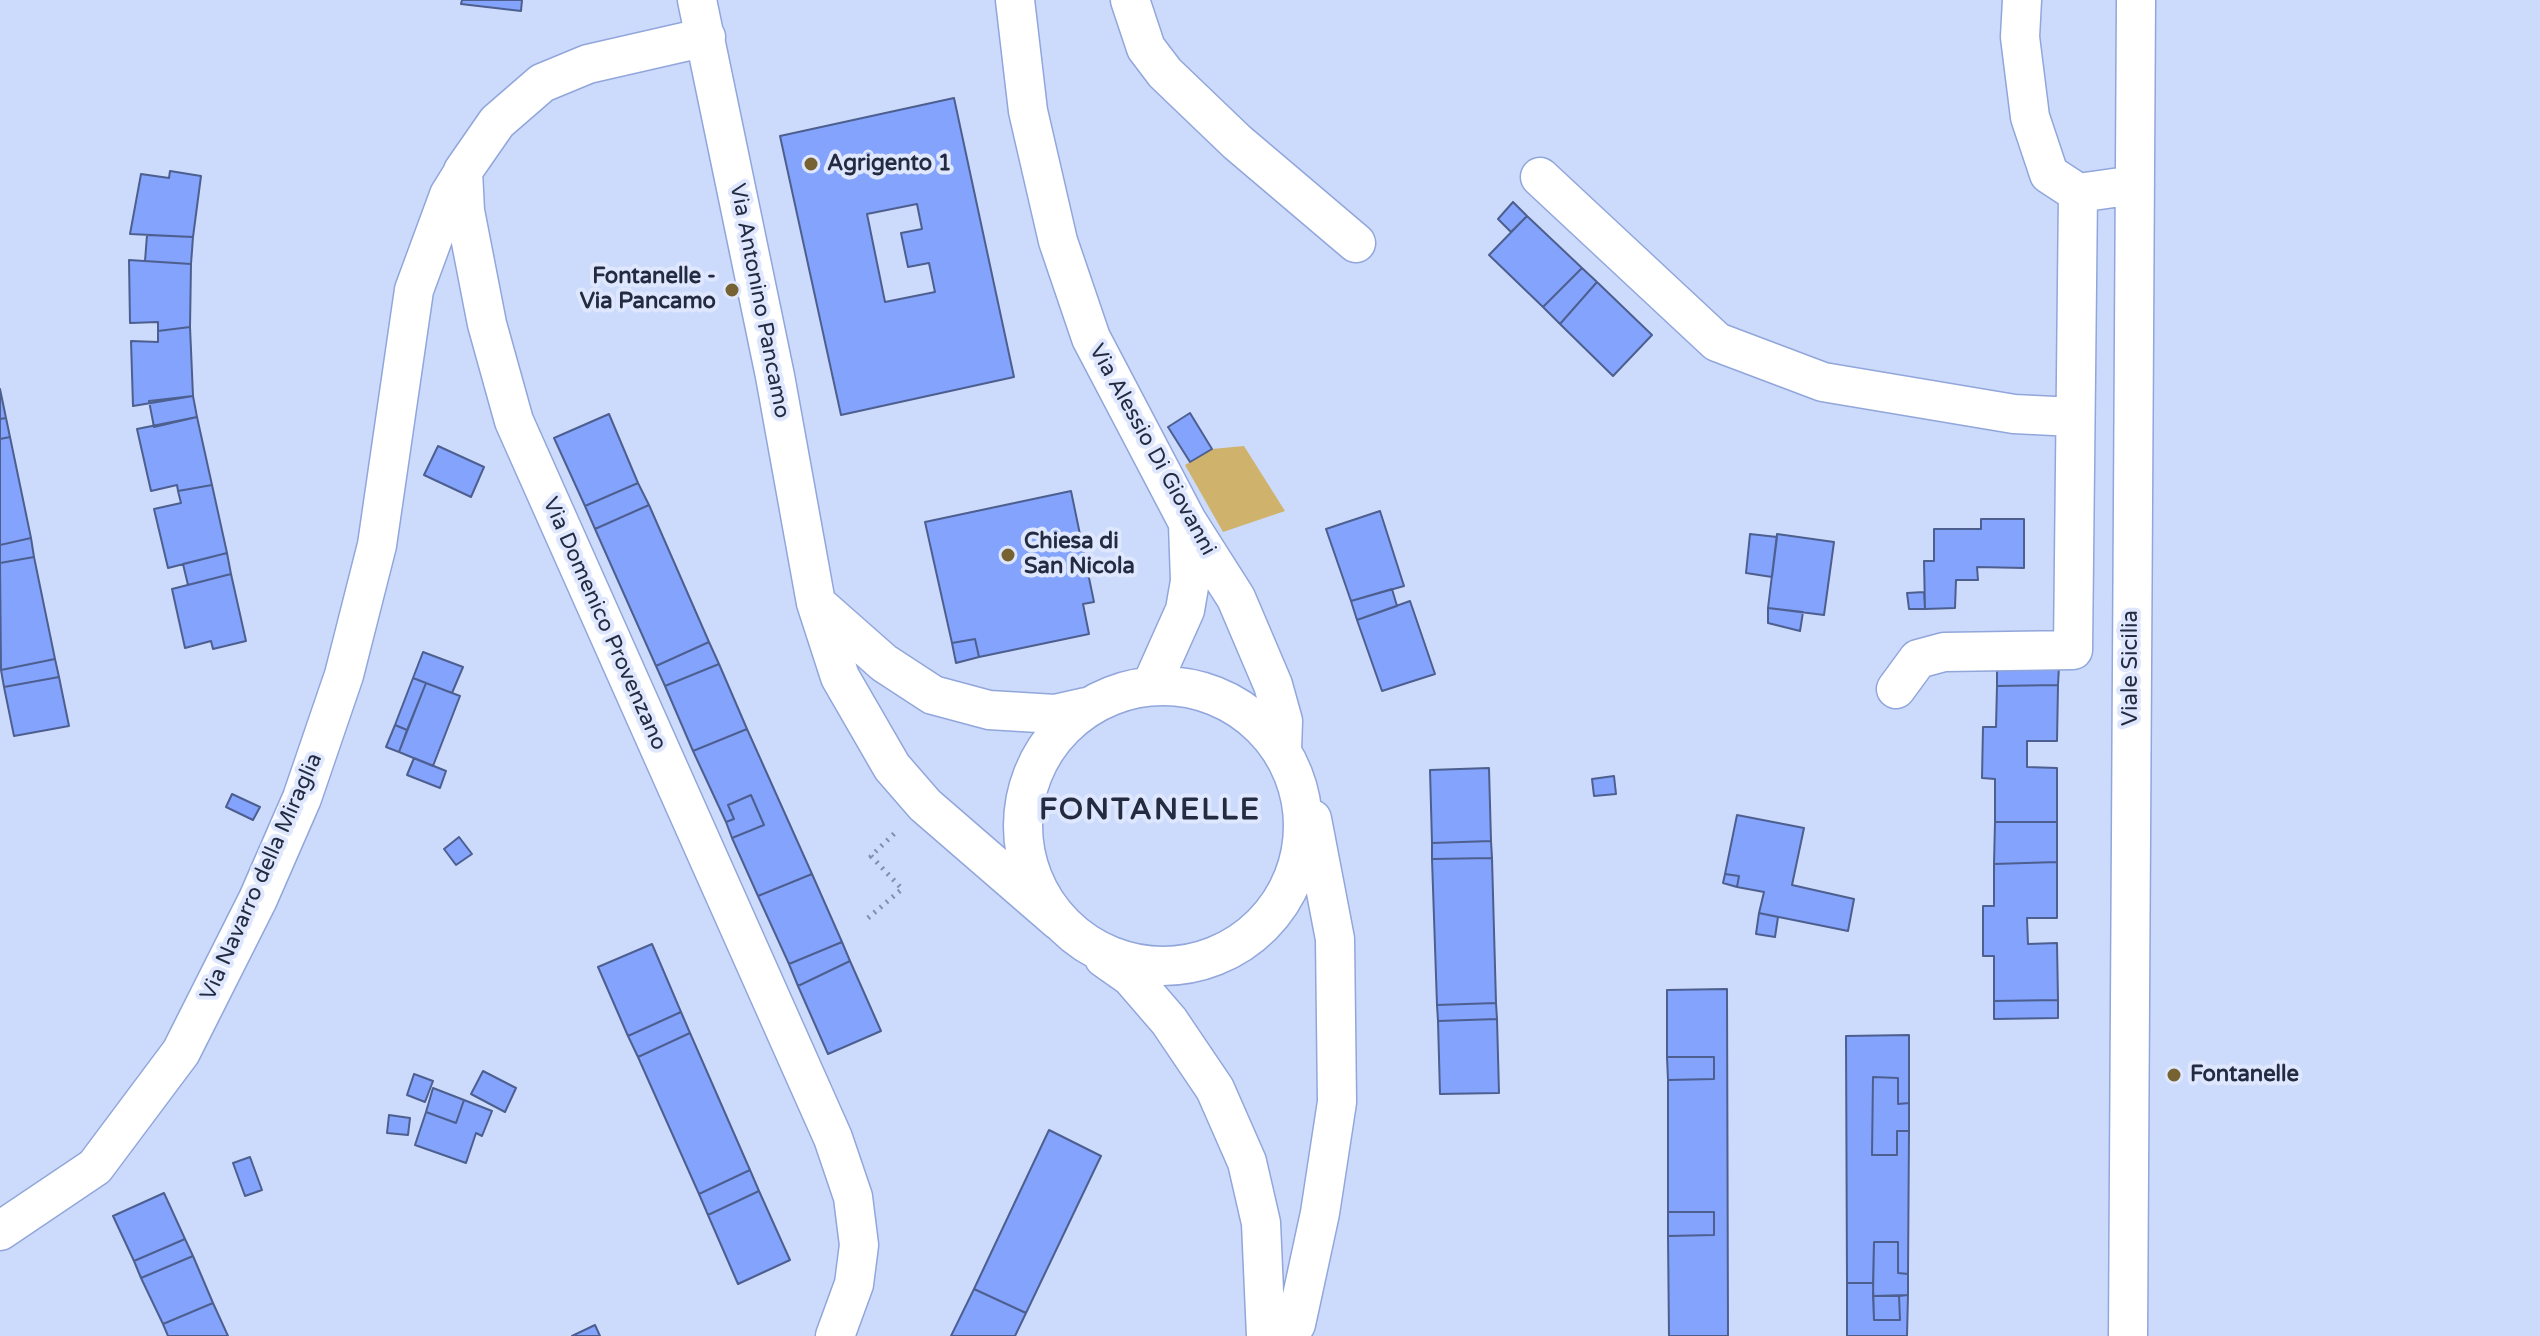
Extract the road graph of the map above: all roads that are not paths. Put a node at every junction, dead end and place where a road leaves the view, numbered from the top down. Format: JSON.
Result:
{"nodes":[{"id":1,"x":697,"y":0,"type":"edge"},
{"id":2,"x":1015,"y":0,"type":"edge"},
{"id":3,"x":1130,"y":0,"type":"edge"},
{"id":4,"x":2022,"y":0,"type":"edge"},
{"id":5,"x":2136,"y":0,"type":"edge"},
{"id":6,"x":706,"y":37,"type":"junction"},
{"id":7,"x":463,"y":171,"type":"junction"},
{"id":8,"x":1540,"y":177,"type":"dead end"},
{"id":9,"x":2135,"y":185,"type":"junction"},
{"id":10,"x":2078,"y":193,"type":"junction"},
{"id":11,"x":1356,"y":243,"type":"dead end"},
{"id":12,"x":2074,"y":417,"type":"junction"},
{"id":13,"x":1187,"y":521,"type":"junction"},
{"id":14,"x":816,"y":603,"type":"junction"},
{"id":15,"x":1151,"y":686,"type":"junction"},
{"id":16,"x":1896,"y":689,"type":"dead end"},
{"id":17,"x":1086,"y":707,"type":"junction"},
{"id":18,"x":1282,"y":750,"type":"junction"},
{"id":19,"x":1301,"y":795,"type":"junction"},
{"id":20,"x":1070,"y":932,"type":"junction"},
{"id":21,"x":0,"y":1231,"type":"edge"},
{"id":22,"x":835,"y":1336,"type":"edge"},
{"id":23,"x":1266,"y":1336,"type":"edge"},
{"id":24,"x":1289,"y":1336,"type":"edge"},
{"id":25,"x":2128,"y":1336,"type":"edge"}],
"edges":[{"from":1,"to":6,"type":"street","name":"Via Antonino Pancamo"},
{"from":2,"to":13,"type":"street","name":"Via Alessio Di Giovanni"},
{"from":3,"to":11,"type":"street"},
{"from":4,"to":10,"type":"street"},
{"from":5,"to":9,"type":"street","name":"Viale Sicilia"},
{"from":6,"to":7,"type":"street"},
{"from":6,"to":14,"type":"street","name":"Via Antonino Pancamo"},
{"from":7,"to":21,"type":"street","name":"Via Navarro della Miraglia"},
{"from":7,"to":22,"type":"street","name":"Via Domenico Provenzano"},
{"from":8,"to":12,"type":"street"},
{"from":9,"to":10,"type":"street"},
{"from":9,"to":25,"type":"street","name":"Viale Sicilia"},
{"from":10,"to":12,"type":"street"},
{"from":12,"to":16,"type":"street"},
{"from":13,"to":15,"type":"street"},
{"from":13,"to":18,"type":"street","name":"Via Alessio Di Giovanni"},
{"from":14,"to":17,"type":"street"},
{"from":14,"to":20,"type":"street","name":"Via Antonino Pancamo"},
{"from":15,"to":17,"type":"street","name":"Via Alessio Di Giovanni"},
{"from":15,"to":18,"type":"street","name":"Via Alessio Di Giovanni"},
{"from":17,"to":20,"type":"street","name":"Via Alessio Di Giovanni"},
{"from":18,"to":19,"type":"street","name":"Via Alessio Di Giovanni"},
{"from":19,"to":20,"type":"street","name":"Via Alessio Di Giovanni"},
{"from":19,"to":24,"type":"street","name":"Via Alessio Di Giovanni"},
{"from":20,"to":23,"type":"street","name":"Via Alessio Di Giovanni"}]}
